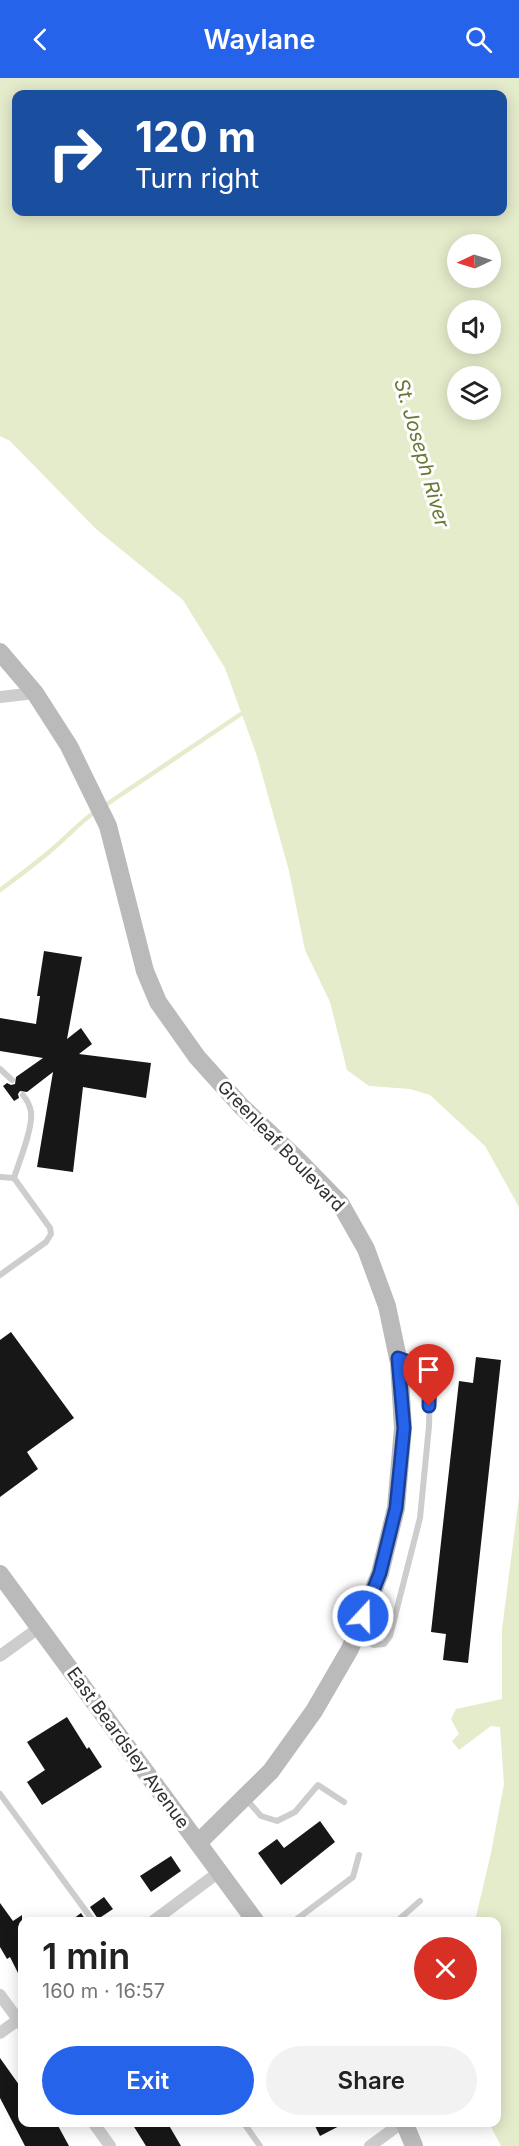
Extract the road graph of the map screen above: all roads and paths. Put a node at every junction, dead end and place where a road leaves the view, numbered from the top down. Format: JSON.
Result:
{"nodes":[{"id":1,"x":0,"y":652,"type":"edge"},
{"id":2,"x":34,"y":693,"type":"junction"},
{"id":3,"x":0,"y":697,"type":"edge"},
{"id":4,"x":0,"y":1069,"type":"edge"},
{"id":5,"x":12,"y":1080,"type":"dead end"},
{"id":6,"x":23,"y":1095,"type":"dead end"},
{"id":7,"x":0,"y":1177,"type":"edge"},
{"id":8,"x":14,"y":1178,"type":"junction"},
{"id":9,"x":0,"y":1275,"type":"edge"},
{"id":10,"x":398,"y":1358,"type":"junction"},
{"id":11,"x":0,"y":1574,"type":"edge"},
{"id":12,"x":39,"y":1627,"type":"junction"},
{"id":13,"x":355,"y":1637,"type":"junction"},
{"id":14,"x":0,"y":1656,"type":"edge"},
{"id":15,"x":0,"y":1794,"type":"edge"},
{"id":16,"x":244,"y":1797,"type":"junction"},
{"id":17,"x":344,"y":1802,"type":"dead end"},
{"id":18,"x":198,"y":1843,"type":"junction"},
{"id":19,"x":360,"y":1856,"type":"dead end"},
{"id":20,"x":219,"y":1872,"type":"junction"},
{"id":21,"x":420,"y":1901,"type":"dead end"},
{"id":22,"x":90,"y":1917,"type":"edge"},
{"id":23,"x":159,"y":1917,"type":"edge"},
{"id":24,"x":252,"y":1917,"type":"edge"},
{"id":25,"x":300,"y":1917,"type":"edge"},
{"id":26,"x":402,"y":1917,"type":"edge"},
{"id":27,"x":0,"y":1995,"type":"edge"},
{"id":28,"x":18,"y":2016,"type":"edge"},
{"id":29,"x":18,"y":2022,"type":"edge"},
{"id":30,"x":0,"y":2033,"type":"edge"},
{"id":31,"x":97,"y":2127,"type":"edge"},
{"id":32,"x":247,"y":2127,"type":"edge"},
{"id":33,"x":397,"y":2127,"type":"edge"},
{"id":34,"x":406,"y":2127,"type":"edge"},
{"id":35,"x":110,"y":2146,"type":"edge"},
{"id":36,"x":261,"y":2146,"type":"edge"},
{"id":37,"x":370,"y":2146,"type":"edge"},
{"id":38,"x":414,"y":2146,"type":"edge"}],
"edges":[{"from":1,"to":2,"type":"street","name":"Greenleaf Boulevard"},
{"from":2,"to":3,"type":"street"},
{"from":2,"to":10,"type":"street","name":"Greenleaf Boulevard"},
{"from":4,"to":5,"type":"lane"},
{"from":6,"to":8,"type":"lane"},
{"from":7,"to":8,"type":"lane"},
{"from":8,"to":9,"type":"lane"},
{"from":10,"to":13,"type":"street","name":"Greenleaf Boulevard"},
{"from":10,"to":13,"type":"lane"},
{"from":11,"to":12,"type":"street","name":"East Beardsley Avenue"},
{"from":12,"to":14,"type":"street"},
{"from":12,"to":18,"type":"street","name":"East Beardsley Avenue"},
{"from":13,"to":16,"type":"street","name":"Greenleaf Boulevard"},
{"from":15,"to":22,"type":"lane"},
{"from":16,"to":17,"type":"lane"},
{"from":16,"to":18,"type":"street","name":"Greenleaf Boulevard"},
{"from":18,"to":20,"type":"street","name":"East Beardsley Avenue"},
{"from":19,"to":25,"type":"lane"},
{"from":20,"to":23,"type":"street"},
{"from":20,"to":24,"type":"street","name":"East Beardsley Avenue"},
{"from":21,"to":26,"type":"lane"},
{"from":27,"to":28,"type":"street"},
{"from":29,"to":30,"type":"street"},
{"from":31,"to":35,"type":"street"},
{"from":32,"to":36,"type":"lane"},
{"from":33,"to":37,"type":"street"},
{"from":34,"to":38,"type":"street"}]}
